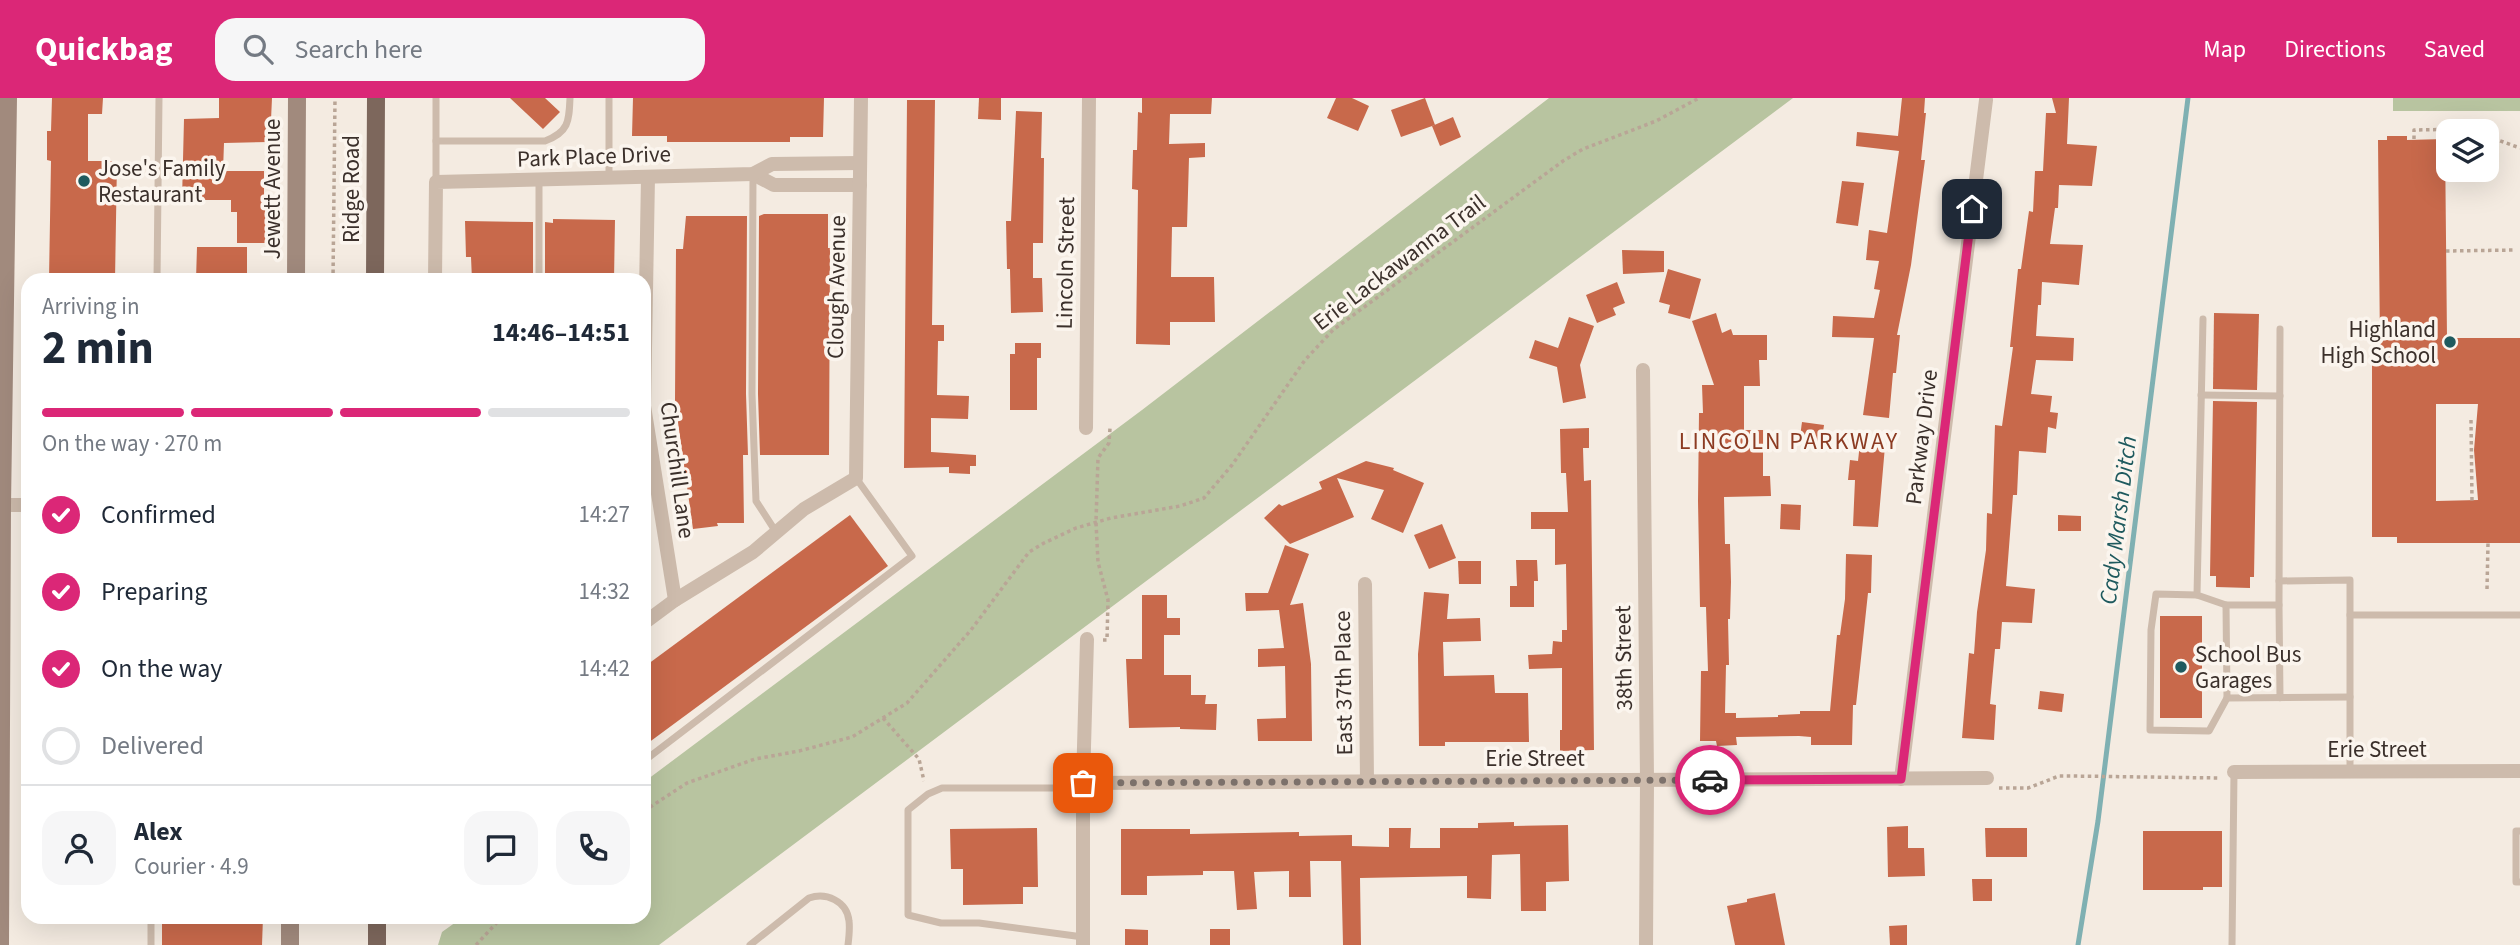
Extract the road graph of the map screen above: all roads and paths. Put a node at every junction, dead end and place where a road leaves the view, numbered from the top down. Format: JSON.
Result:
{"nodes":[{"id":1,"x":8,"y":98,"type":"edge"},
{"id":2,"x":159,"y":98,"type":"edge"},
{"id":3,"x":297,"y":98,"type":"edge"},
{"id":4,"x":335,"y":98,"type":"edge"},
{"id":5,"x":376,"y":98,"type":"edge"},
{"id":6,"x":436,"y":98,"type":"edge"},
{"id":7,"x":570,"y":98,"type":"edge"},
{"id":8,"x":609,"y":98,"type":"edge"},
{"id":9,"x":861,"y":98,"type":"edge"},
{"id":10,"x":1089,"y":98,"type":"edge"},
{"id":11,"x":1699,"y":98,"type":"edge"},
{"id":12,"x":1986,"y":100,"type":"dead end"},
{"id":13,"x":2436,"y":130,"type":"edge"},
{"id":14,"x":2414,"y":139,"type":"dead end"},
{"id":15,"x":2499,"y":140,"type":"edge"},
{"id":16,"x":436,"y":141,"type":"junction"},
{"id":17,"x":2520,"y":148,"type":"edge"},
{"id":18,"x":860,"y":163,"type":"junction"},
{"id":19,"x":753,"y":174,"type":"junction"},
{"id":20,"x":648,"y":177,"type":"junction"},
{"id":21,"x":609,"y":178,"type":"junction"},
{"id":22,"x":539,"y":180,"type":"junction"},
{"id":23,"x":436,"y":183,"type":"junction"},
{"id":24,"x":860,"y":185,"type":"junction"},
{"id":25,"x":2516,"y":250,"type":"dead end"},
{"id":26,"x":2446,"y":251,"type":"dead end"},
{"id":27,"x":157,"y":273,"type":"edge"},
{"id":28,"x":296,"y":273,"type":"edge"},
{"id":29,"x":332,"y":273,"type":"edge"},
{"id":30,"x":375,"y":273,"type":"edge"},
{"id":31,"x":435,"y":273,"type":"edge"},
{"id":32,"x":539,"y":273,"type":"edge"},
{"id":33,"x":647,"y":273,"type":"edge"},
{"id":34,"x":2203,"y":319,"type":"dead end"},
{"id":35,"x":2280,"y":329,"type":"dead end"},
{"id":36,"x":1643,"y":370,"type":"dead end"},
{"id":37,"x":2202,"y":395,"type":"junction"},
{"id":38,"x":2280,"y":396,"type":"junction"},
{"id":39,"x":2471,"y":420,"type":"dead end"},
{"id":40,"x":1086,"y":428,"type":"dead end"},
{"id":41,"x":1110,"y":428,"type":"dead end"},
{"id":42,"x":651,"y":445,"type":"edge"},
{"id":43,"x":856,"y":478,"type":"junction"},
{"id":44,"x":2472,"y":500,"type":"dead end"},
{"id":45,"x":1,"y":505,"type":"edge"},
{"id":46,"x":21,"y":505,"type":"edge"},
{"id":47,"x":1097,"y":522,"type":"junction"},
{"id":48,"x":776,"y":533,"type":"junction"},
{"id":49,"x":2488,"y":543,"type":"dead end"},
{"id":50,"x":2279,"y":581,"type":"junction"},
{"id":51,"x":1365,"y":584,"type":"dead end"},
{"id":52,"x":2487,"y":589,"type":"dead end"},
{"id":53,"x":2197,"y":595,"type":"junction"},
{"id":54,"x":675,"y":600,"type":"junction"},
{"id":55,"x":2226,"y":605,"type":"junction"},
{"id":56,"x":2279,"y":605,"type":"junction"},
{"id":57,"x":2350,"y":615,"type":"junction"},
{"id":58,"x":2520,"y":615,"type":"edge"},
{"id":59,"x":651,"y":618,"type":"edge"},
{"id":60,"x":1087,"y":639,"type":"joint"},
{"id":61,"x":2350,"y":697,"type":"junction"},
{"id":62,"x":2227,"y":698,"type":"junction"},
{"id":63,"x":2280,"y":698,"type":"junction"},
{"id":64,"x":883,"y":718,"type":"junction"},
{"id":65,"x":651,"y":756,"type":"edge"},
{"id":66,"x":2228,"y":770,"type":"junction"},
{"id":67,"x":2520,"y":771,"type":"edge"},
{"id":68,"x":2350,"y":772,"type":"junction"},
{"id":69,"x":1987,"y":778,"type":"joint"},
{"id":70,"x":1901,"y":779,"type":"junction"},
{"id":71,"x":1647,"y":780,"type":"junction"},
{"id":72,"x":1367,"y":781,"type":"junction"},
{"id":73,"x":1083,"y":783,"type":"junction"},
{"id":74,"x":928,"y":794,"type":"junction"},
{"id":75,"x":651,"y":806,"type":"edge"},
{"id":76,"x":2520,"y":831,"type":"edge"},
{"id":77,"x":2520,"y":882,"type":"edge"},
{"id":78,"x":151,"y":924,"type":"edge"},
{"id":79,"x":290,"y":924,"type":"edge"},
{"id":80,"x":377,"y":924,"type":"edge"},
{"id":81,"x":496,"y":924,"type":"edge"},
{"id":82,"x":1083,"y":941,"type":"edge"},
{"id":83,"x":0,"y":945,"type":"edge"},
{"id":84,"x":151,"y":945,"type":"edge"},
{"id":85,"x":290,"y":945,"type":"edge"},
{"id":86,"x":377,"y":945,"type":"edge"},
{"id":87,"x":476,"y":945,"type":"edge"},
{"id":88,"x":750,"y":945,"type":"edge"},
{"id":89,"x":848,"y":945,"type":"edge"},
{"id":90,"x":1646,"y":945,"type":"edge"},
{"id":91,"x":2232,"y":945,"type":"edge"}],
"edges":[{"from":1,"to":45,"type":"street"},
{"from":2,"to":27,"type":"lane"},
{"from":3,"to":28,"type":"street","name":"Jewett Avenue"},
{"from":4,"to":29,"type":"path"},
{"from":5,"to":30,"type":"main road","name":"Ridge Road"},
{"from":6,"to":16,"type":"lane"},
{"from":7,"to":16,"type":"lane"},
{"from":8,"to":21,"type":"lane"},
{"from":9,"to":18,"type":"street","name":"Clough Avenue"},
{"from":10,"to":40,"type":"street","name":"Lincoln Street"},
{"from":11,"to":47,"type":"path","name":"Erie Lackawanna Trail"},
{"from":12,"to":70,"type":"street","name":"Parkway Drive"},
{"from":13,"to":14,"type":"path"},
{"from":15,"to":17,"type":"path"},
{"from":16,"to":23,"type":"lane"},
{"from":18,"to":19,"type":"street","name":"Park Place Drive"},
{"from":18,"to":24,"type":"street","name":"Clough Avenue"},
{"from":19,"to":20,"type":"street","name":"Park Place Drive"},
{"from":19,"to":24,"type":"street","name":"Park Place Drive"},
{"from":19,"to":48,"type":"lane"},
{"from":20,"to":21,"type":"street","name":"Park Place Drive"},
{"from":20,"to":33,"type":"street","name":"Churchill Lane"},
{"from":21,"to":22,"type":"street","name":"Park Place Drive"},
{"from":22,"to":23,"type":"street","name":"Park Place Drive"},
{"from":22,"to":32,"type":"lane"},
{"from":23,"to":31,"type":"street"},
{"from":24,"to":43,"type":"street","name":"Clough Avenue"},
{"from":25,"to":26,"type":"path"},
{"from":34,"to":37,"type":"lane"},
{"from":35,"to":38,"type":"lane"},
{"from":36,"to":71,"type":"street","name":"38th Street"},
{"from":37,"to":38,"type":"lane"},
{"from":37,"to":53,"type":"lane"},
{"from":38,"to":50,"type":"lane"},
{"from":39,"to":44,"type":"path"},
{"from":41,"to":47,"type":"path"},
{"from":42,"to":54,"type":"street","name":"Churchill Lane"},
{"from":43,"to":48,"type":"street"},
{"from":43,"to":65,"type":"lane"},
{"from":45,"to":46,"type":"street"},
{"from":45,"to":83,"type":"street"},
{"from":47,"to":60,"type":"path"},
{"from":47,"to":64,"type":"path","name":"Erie Lackawanna Trail"},
{"from":48,"to":54,"type":"street"},
{"from":49,"to":52,"type":"path"},
{"from":50,"to":56,"type":"lane"},
{"from":50,"to":57,"type":"lane"},
{"from":51,"to":72,"type":"street","name":"East 37th Place"},
{"from":53,"to":55,"type":"lane"},
{"from":53,"to":62,"type":"lane"},
{"from":54,"to":59,"type":"street"},
{"from":55,"to":56,"type":"lane"},
{"from":55,"to":62,"type":"lane"},
{"from":56,"to":63,"type":"lane"},
{"from":57,"to":58,"type":"lane"},
{"from":57,"to":61,"type":"lane"},
{"from":60,"to":73,"type":"street"},
{"from":61,"to":63,"type":"lane"},
{"from":61,"to":68,"type":"lane"},
{"from":62,"to":63,"type":"lane"},
{"from":64,"to":74,"type":"path"},
{"from":64,"to":75,"type":"path","name":"Erie Lackawanna Trail"},
{"from":66,"to":68,"type":"street","name":"Erie Street"},
{"from":66,"to":69,"type":"path"},
{"from":66,"to":91,"type":"lane"},
{"from":67,"to":68,"type":"street","name":"Erie Street"},
{"from":69,"to":70,"type":"street","name":"Erie Street"},
{"from":70,"to":71,"type":"street","name":"Erie Street"},
{"from":71,"to":72,"type":"street","name":"Erie Street"},
{"from":71,"to":90,"type":"street","name":"38th Street"},
{"from":72,"to":73,"type":"street","name":"Erie Street"},
{"from":73,"to":74,"type":"lane"},
{"from":73,"to":82,"type":"street"},
{"from":74,"to":82,"type":"lane"},
{"from":76,"to":77,"type":"lane"},
{"from":78,"to":84,"type":"lane"},
{"from":79,"to":85,"type":"street"},
{"from":80,"to":86,"type":"main road"},
{"from":81,"to":87,"type":"path"},
{"from":88,"to":89,"type":"lane"}]}
